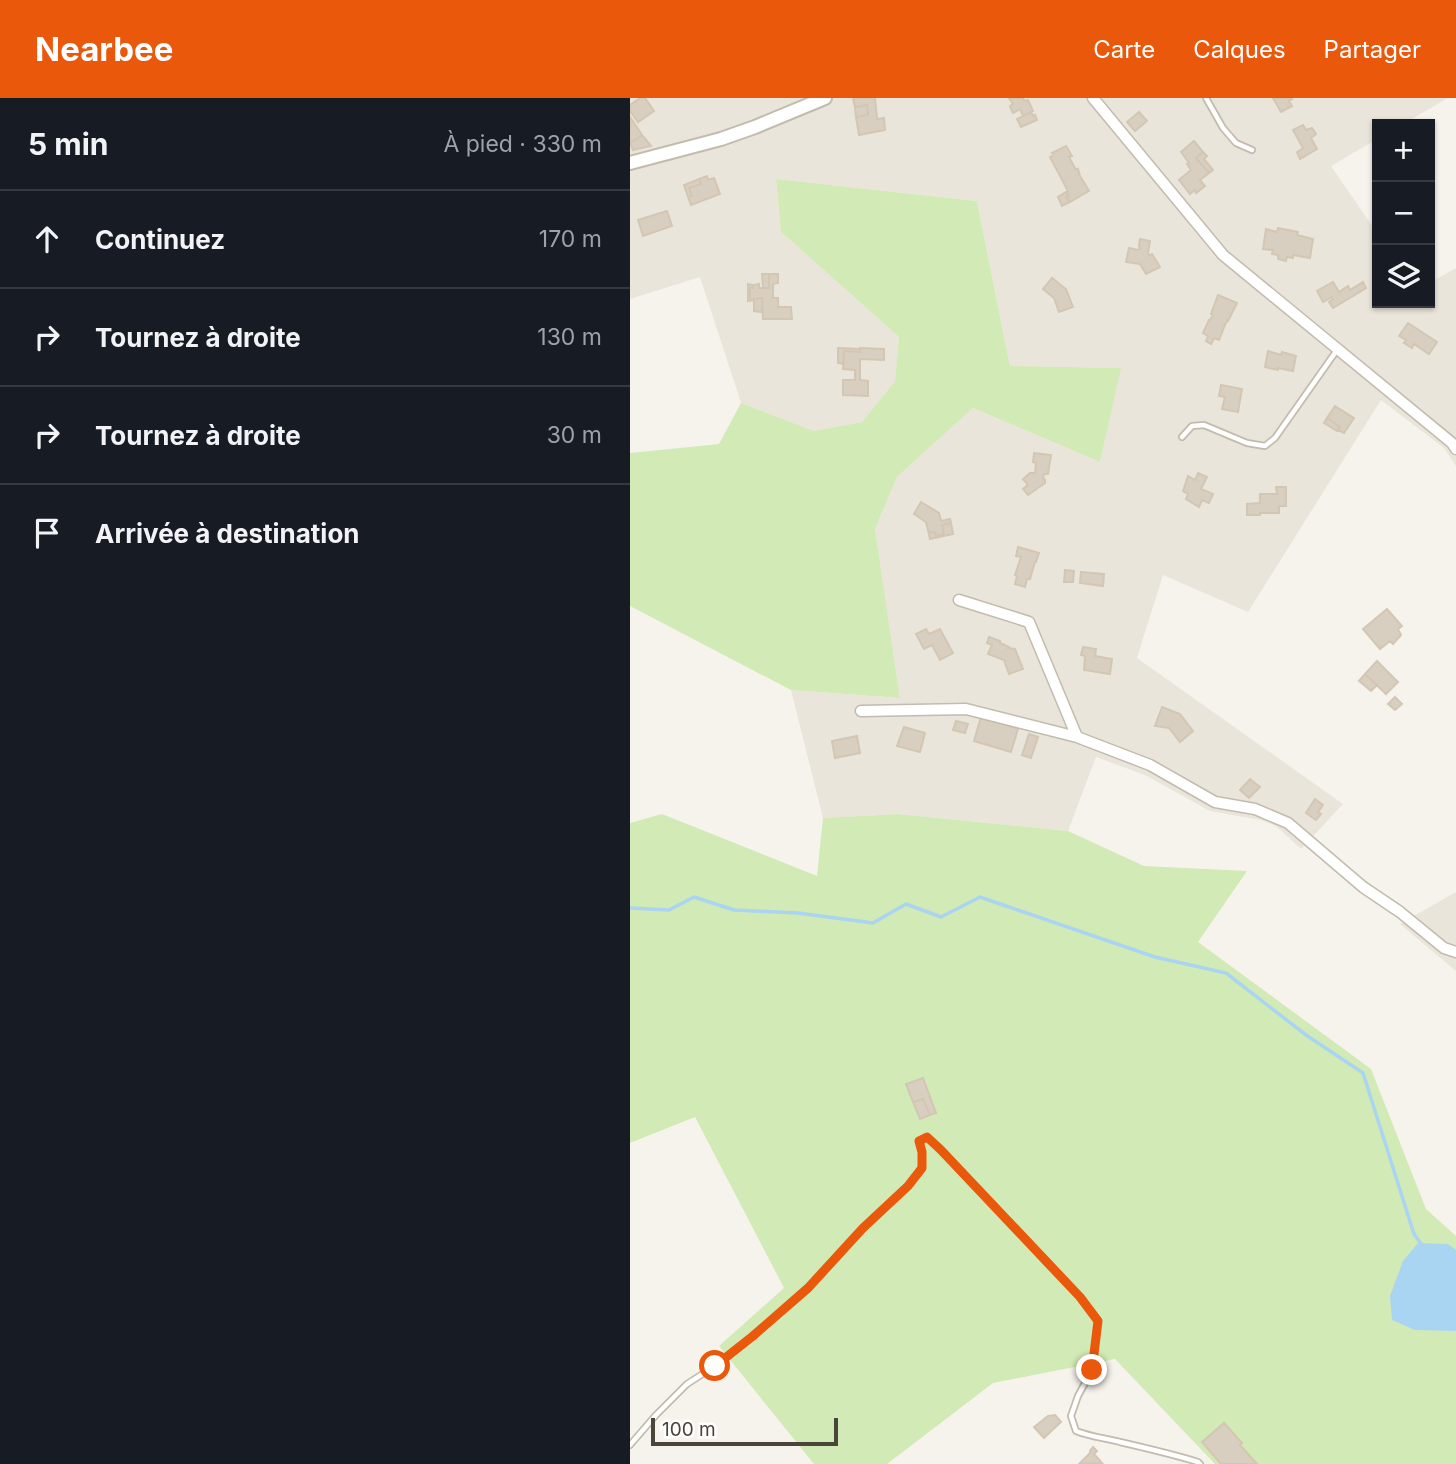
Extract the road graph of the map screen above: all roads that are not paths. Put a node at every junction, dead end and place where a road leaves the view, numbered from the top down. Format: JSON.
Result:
{"nodes":[{"id":1,"x":825,"y":98,"type":"edge"},
{"id":2,"x":1093,"y":98,"type":"edge"},
{"id":3,"x":1206,"y":98,"type":"edge"},
{"id":4,"x":1252,"y":150,"type":"dead end"},
{"id":5,"x":630,"y":163,"type":"edge"},
{"id":6,"x":1337,"y":349,"type":"junction"},
{"id":7,"x":1182,"y":437,"type":"dead end"},
{"id":8,"x":1456,"y":449,"type":"edge"},
{"id":9,"x":959,"y":600,"type":"dead end"},
{"id":10,"x":860,"y":711,"type":"dead end"},
{"id":11,"x":1077,"y":737,"type":"junction"},
{"id":12,"x":1456,"y":952,"type":"edge"},
{"id":13,"x":630,"y":1444,"type":"edge"},
{"id":14,"x":1200,"y":1464,"type":"edge"}],
"edges":[{"from":1,"to":5,"type":"street"},
{"from":2,"to":6,"type":"street"},
{"from":3,"to":4,"type":"lane"},
{"from":6,"to":7,"type":"lane"},
{"from":6,"to":8,"type":"street"},
{"from":9,"to":11,"type":"street"},
{"from":10,"to":11,"type":"street"},
{"from":11,"to":12,"type":"street"},
{"from":13,"to":14,"type":"lane"}]}
